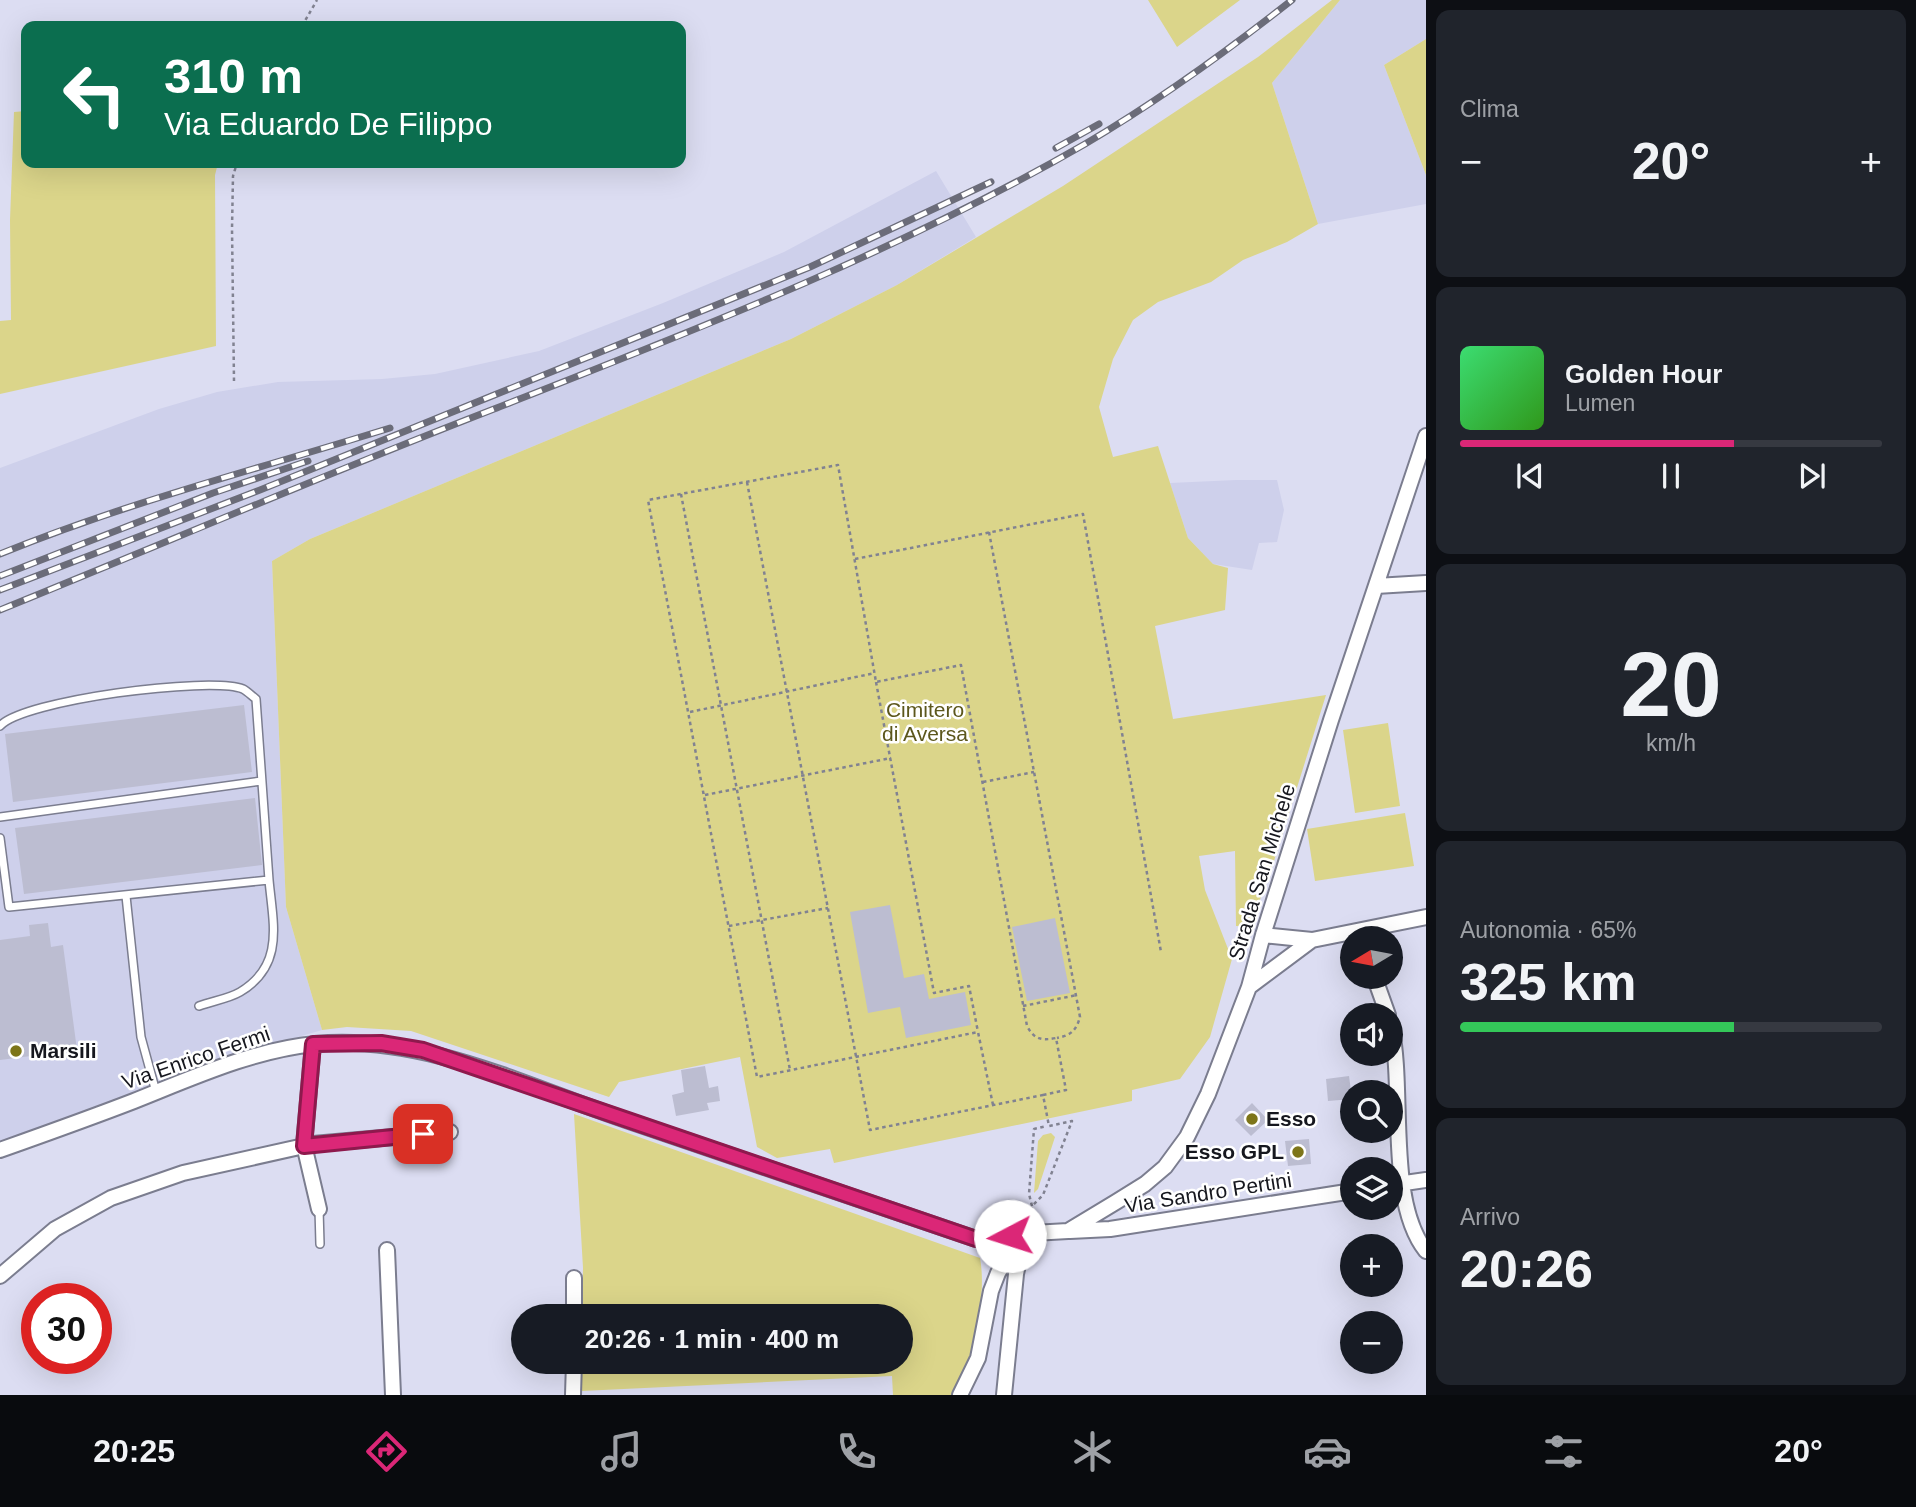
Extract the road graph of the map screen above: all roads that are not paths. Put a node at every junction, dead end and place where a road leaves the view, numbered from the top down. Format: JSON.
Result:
{"nodes":[{"id":1,"x":1426,"y":436,"type":"edge"},
{"id":2,"x":1426,"y":583,"type":"edge"},
{"id":3,"x":1376,"y":586,"type":"junction"},
{"id":4,"x":0,"y":726,"type":"edge"},
{"id":5,"x":261,"y":781,"type":"junction"},
{"id":6,"x":0,"y":817,"type":"edge"},
{"id":7,"x":0,"y":838,"type":"edge"},
{"id":8,"x":269,"y":880,"type":"junction"},
{"id":9,"x":126,"y":896,"type":"junction"},
{"id":10,"x":1426,"y":917,"type":"edge"},
{"id":11,"x":1390,"y":926,"type":"edge"},
{"id":12,"x":1263,"y":934,"type":"junction"},
{"id":13,"x":1340,"y":937,"type":"edge"},
{"id":14,"x":1312,"y":940,"type":"junction"},
{"id":15,"x":1249,"y":987,"type":"junction"},
{"id":16,"x":199,"y":1006,"type":"dead end"},
{"id":17,"x":313,"y":1044,"type":"junction"},
{"id":18,"x":1396,"y":1066,"type":"edge"},
{"id":19,"x":156,"y":1092,"type":"junction"},
{"id":20,"x":450,"y":1132,"type":"dead end"},
{"id":21,"x":304,"y":1146,"type":"junction"},
{"id":22,"x":0,"y":1150,"type":"edge"},
{"id":23,"x":1396,"y":1157,"type":"edge"},
{"id":24,"x":1426,"y":1180,"type":"edge"},
{"id":25,"x":1403,"y":1183,"type":"edge"},
{"id":26,"x":1340,"y":1193,"type":"edge"},
{"id":27,"x":1403,"y":1201,"type":"edge"},
{"id":28,"x":319,"y":1209,"type":"joint"},
{"id":29,"x":1029,"y":1229,"type":"junction"},
{"id":30,"x":1068,"y":1231,"type":"junction"},
{"id":31,"x":320,"y":1244,"type":"dead end"},
{"id":32,"x":1015,"y":1245,"type":"junction"},
{"id":33,"x":387,"y":1250,"type":"dead end"},
{"id":34,"x":1426,"y":1251,"type":"edge"},
{"id":35,"x":0,"y":1276,"type":"edge"},
{"id":36,"x":574,"y":1278,"type":"dead end"},
{"id":37,"x":574,"y":1304,"type":"edge"},
{"id":38,"x":573,"y":1374,"type":"edge"},
{"id":39,"x":393,"y":1395,"type":"edge"},
{"id":40,"x":573,"y":1395,"type":"edge"},
{"id":41,"x":960,"y":1395,"type":"edge"},
{"id":42,"x":1003,"y":1395,"type":"edge"}],
"edges":[{"from":1,"to":3,"type":"street","name":"Strada San Michele"},
{"from":2,"to":3,"type":"street"},
{"from":3,"to":12,"type":"street","name":"Strada San Michele"},
{"from":4,"to":5,"type":"lane"},
{"from":5,"to":6,"type":"lane"},
{"from":5,"to":8,"type":"lane"},
{"from":7,"to":9,"type":"lane"},
{"from":8,"to":9,"type":"lane"},
{"from":8,"to":16,"type":"lane"},
{"from":9,"to":19,"type":"lane"},
{"from":10,"to":11,"type":"street"},
{"from":12,"to":14,"type":"street"},
{"from":12,"to":15,"type":"street","name":"Strada San Michele"},
{"from":13,"to":14,"type":"street"},
{"from":14,"to":15,"type":"street"},
{"from":15,"to":30,"type":"street","name":"Strada San Michele"},
{"from":17,"to":19,"type":"street","name":"Via Enrico Fermi"},
{"from":17,"to":21,"type":"street"},
{"from":17,"to":32,"type":"street","name":"Via Enrico Fermi"},
{"from":18,"to":23,"type":"street"},
{"from":19,"to":22,"type":"street","name":"Via Enrico Fermi"},
{"from":20,"to":21,"type":"street"},
{"from":21,"to":28,"type":"street"},
{"from":21,"to":35,"type":"street"},
{"from":24,"to":25,"type":"street"},
{"from":26,"to":30,"type":"street","name":"Via Sandro Pertini"},
{"from":27,"to":34,"type":"street"},
{"from":28,"to":31,"type":"lane"},
{"from":29,"to":30,"type":"street","name":"Strada San Michele"},
{"from":29,"to":32,"type":"street"},
{"from":29,"to":32,"type":"street"},
{"from":32,"to":41,"type":"street"},
{"from":32,"to":42,"type":"street"},
{"from":33,"to":39,"type":"street"},
{"from":36,"to":37,"type":"street"},
{"from":38,"to":40,"type":"street"}]}
